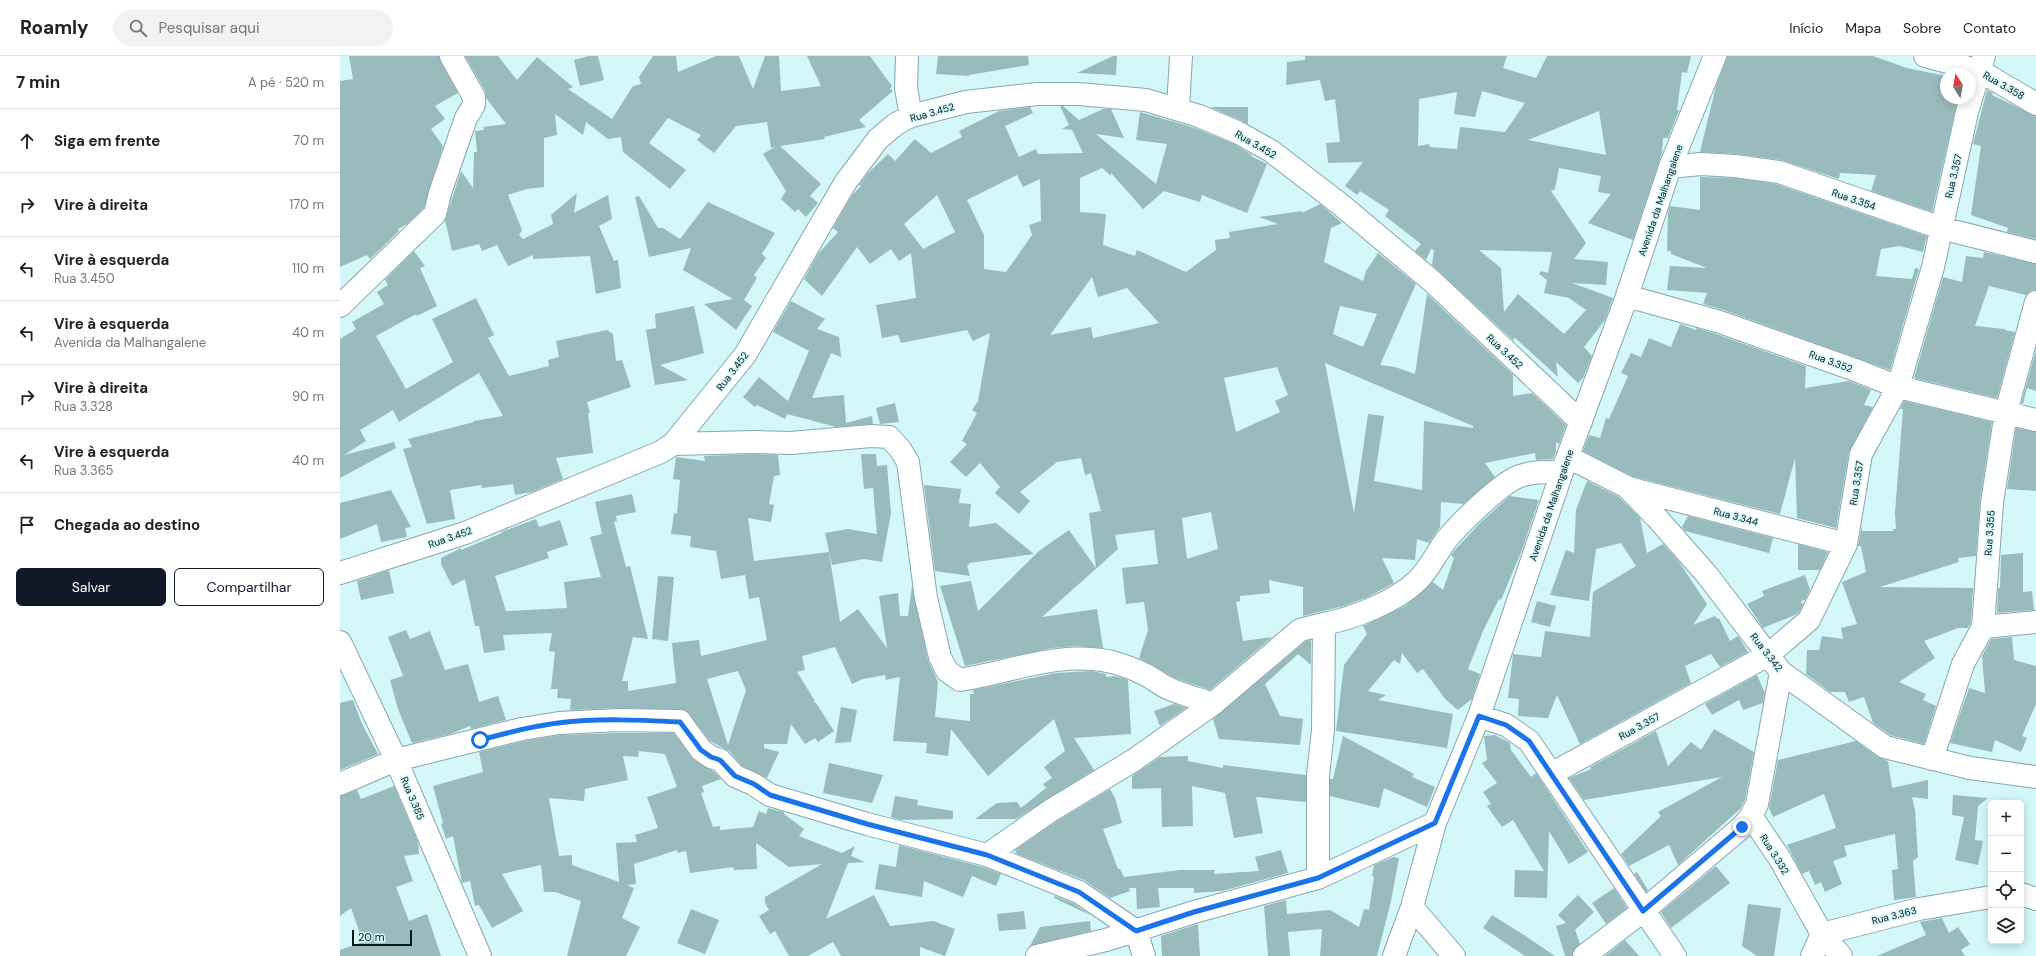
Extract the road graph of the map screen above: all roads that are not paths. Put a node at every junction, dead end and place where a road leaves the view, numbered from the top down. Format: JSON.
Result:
{"nodes":[{"id":1,"x":451,"y":56,"type":"edge"},
{"id":2,"x":907,"y":56,"type":"edge"},
{"id":3,"x":1181,"y":56,"type":"edge"},
{"id":4,"x":1715,"y":56,"type":"edge"},
{"id":5,"x":1925,"y":56,"type":"edge"},
{"id":6,"x":1982,"y":63,"type":"edge"},
{"id":7,"x":2036,"y":104,"type":"edge"},
{"id":8,"x":1178,"y":109,"type":"junction"},
{"id":9,"x":911,"y":116,"type":"junction"},
{"id":10,"x":1670,"y":167,"type":"junction"},
{"id":11,"x":1941,"y":228,"type":"junction"},
{"id":12,"x":2036,"y":252,"type":"edge"},
{"id":13,"x":1627,"y":296,"type":"junction"},
{"id":14,"x":2036,"y":302,"type":"edge"},
{"id":15,"x":340,"y":306,"type":"edge"},
{"id":16,"x":1898,"y":387,"type":"junction"},
{"id":17,"x":2006,"y":412,"type":"junction"},
{"id":18,"x":2036,"y":420,"type":"edge"},
{"id":19,"x":1581,"y":422,"type":"junction"},
{"id":20,"x":673,"y":444,"type":"junction"},
{"id":21,"x":1565,"y":465,"type":"junction"},
{"id":22,"x":1626,"y":487,"type":"junction"},
{"id":23,"x":1846,"y":544,"type":"junction"},
{"id":24,"x":340,"y":573,"type":"edge"},
{"id":25,"x":2036,"y":622,"type":"edge"},
{"id":26,"x":1324,"y":624,"type":"junction"},
{"id":27,"x":1984,"y":627,"type":"junction"},
{"id":28,"x":340,"y":642,"type":"edge"},
{"id":29,"x":1768,"y":655,"type":"junction"},
{"id":30,"x":1781,"y":672,"type":"junction"},
{"id":31,"x":1213,"y":704,"type":"junction"},
{"id":32,"x":1479,"y":716,"type":"junction"},
{"id":33,"x":1932,"y":759,"type":"junction"},
{"id":34,"x":396,"y":760,"type":"junction"},
{"id":35,"x":1551,"y":774,"type":"junction"},
{"id":36,"x":2036,"y":777,"type":"edge"},
{"id":37,"x":340,"y":784,"type":"edge"},
{"id":38,"x":1750,"y":816,"type":"junction"},
{"id":39,"x":1435,"y":823,"type":"junction"},
{"id":40,"x":987,"y":855,"type":"junction"},
{"id":41,"x":1318,"y":878,"type":"junction"},
{"id":42,"x":2024,"y":895,"type":"edge"},
{"id":43,"x":1988,"y":898,"type":"edge"},
{"id":44,"x":2036,"y":899,"type":"edge"},
{"id":45,"x":1412,"y":907,"type":"junction"},
{"id":46,"x":1643,"y":911,"type":"junction"},
{"id":47,"x":1136,"y":931,"type":"junction"},
{"id":48,"x":1822,"y":934,"type":"junction"},
{"id":49,"x":480,"y":956,"type":"edge"},
{"id":50,"x":1037,"y":956,"type":"edge"},
{"id":51,"x":1144,"y":956,"type":"edge"},
{"id":52,"x":1394,"y":956,"type":"edge"},
{"id":53,"x":1454,"y":956,"type":"edge"},
{"id":54,"x":1584,"y":956,"type":"edge"},
{"id":55,"x":1675,"y":956,"type":"edge"},
{"id":56,"x":1812,"y":956,"type":"edge"},
{"id":57,"x":1841,"y":956,"type":"edge"}],
"edges":[{"from":1,"to":15,"type":"street"},
{"from":2,"to":9,"type":"street"},
{"from":3,"to":8,"type":"street"},
{"from":4,"to":10,"type":"street","name":"Avenida da Malhangalene"},
{"from":5,"to":6,"type":"street","name":"Rua 3.358"},
{"from":6,"to":7,"type":"street","name":"Rua 3.358"},
{"from":6,"to":11,"type":"street","name":"Rua 3.357"},
{"from":8,"to":9,"type":"street","name":"Rua 3.452"},
{"from":8,"to":19,"type":"street","name":"Rua 3.452"},
{"from":9,"to":20,"type":"street","name":"Rua 3.452"},
{"from":10,"to":11,"type":"street","name":"Rua 3.354"},
{"from":10,"to":13,"type":"street","name":"Avenida da Malhangalene"},
{"from":11,"to":12,"type":"street","name":"Rua 3.354"},
{"from":11,"to":16,"type":"street","name":"Rua 3.357"},
{"from":13,"to":16,"type":"street","name":"Rua 3.352"},
{"from":13,"to":19,"type":"street","name":"Avenida da Malhangalene"},
{"from":14,"to":17,"type":"street","name":"Rua 3.355"},
{"from":16,"to":17,"type":"street","name":"Rua 3.352"},
{"from":16,"to":23,"type":"street","name":"Rua 3.357"},
{"from":17,"to":18,"type":"street","name":"Rua 3.352"},
{"from":17,"to":27,"type":"street","name":"Rua 3.355"},
{"from":19,"to":21,"type":"street","name":"Avenida da Malhangalene"},
{"from":20,"to":24,"type":"street","name":"Rua 3.452"},
{"from":20,"to":31,"type":"street"},
{"from":21,"to":22,"type":"street","name":"Rua 3.342"},
{"from":21,"to":26,"type":"street"},
{"from":21,"to":32,"type":"street","name":"Avenida da Malhangalene"},
{"from":22,"to":23,"type":"street","name":"Rua 3.344"},
{"from":22,"to":29,"type":"street","name":"Rua 3.342"},
{"from":23,"to":29,"type":"street","name":"Rua 3.357"},
{"from":25,"to":27,"type":"street"},
{"from":26,"to":31,"type":"street"},
{"from":26,"to":41,"type":"street"},
{"from":27,"to":33,"type":"street","name":"Rua 3.355"},
{"from":28,"to":34,"type":"street","name":"Rua 3.385"},
{"from":29,"to":30,"type":"street","name":"Rua 3.342"},
{"from":29,"to":35,"type":"street","name":"Rua 3.357"},
{"from":30,"to":33,"type":"street","name":"Rua 3.342"},
{"from":30,"to":38,"type":"street"},
{"from":31,"to":40,"type":"street"},
{"from":32,"to":35,"type":"street"},
{"from":32,"to":39,"type":"street","name":"Avenida da Malhangalene"},
{"from":33,"to":36,"type":"street","name":"Rua 3.342"},
{"from":34,"to":37,"type":"street"},
{"from":34,"to":40,"type":"street"},
{"from":34,"to":49,"type":"street","name":"Rua 3.385"},
{"from":35,"to":46,"type":"street"},
{"from":38,"to":46,"type":"street"},
{"from":38,"to":48,"type":"street","name":"Rua 3.332"},
{"from":39,"to":41,"type":"street"},
{"from":39,"to":45,"type":"street","name":"Avenida da Malhangalene"},
{"from":40,"to":47,"type":"street"},
{"from":41,"to":47,"type":"street"},
{"from":42,"to":44,"type":"street"},
{"from":43,"to":48,"type":"street","name":"Rua 3.363"},
{"from":45,"to":52,"type":"street","name":"Avenida da Malhangalene"},
{"from":45,"to":53,"type":"street"},
{"from":46,"to":54,"type":"street"},
{"from":46,"to":55,"type":"street"},
{"from":47,"to":50,"type":"street"},
{"from":47,"to":51,"type":"street"},
{"from":48,"to":56,"type":"street"},
{"from":48,"to":57,"type":"street","name":"Rua 3.332"}]}
